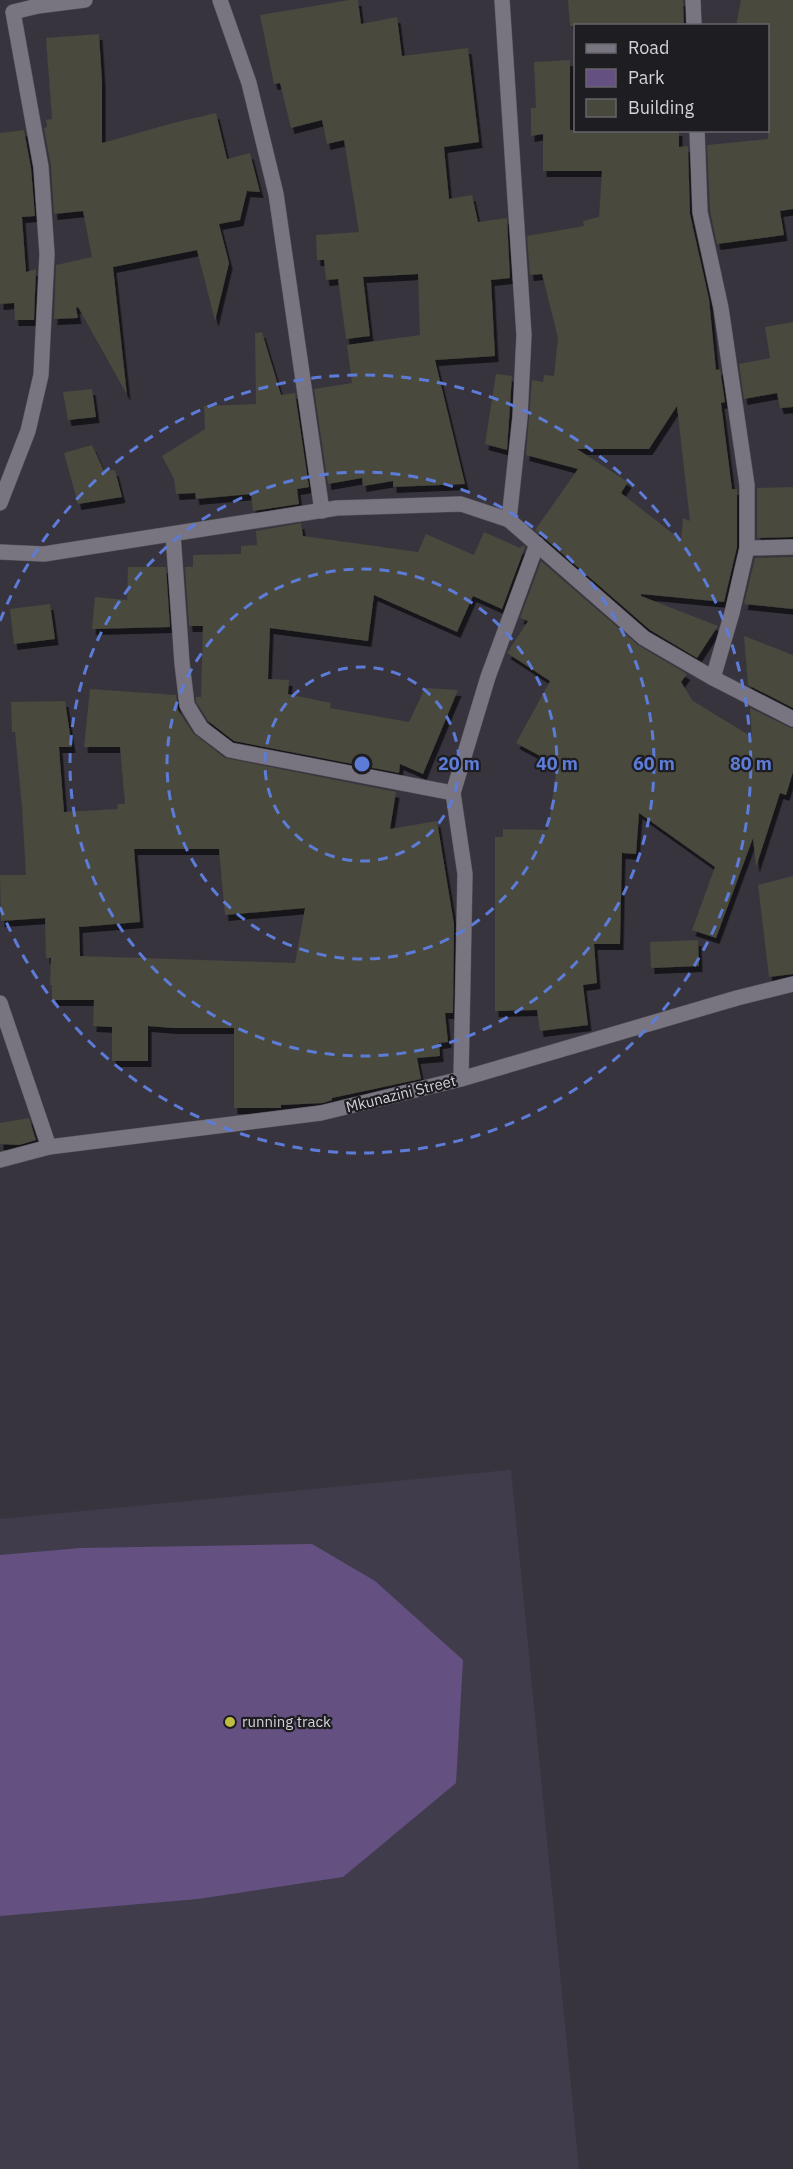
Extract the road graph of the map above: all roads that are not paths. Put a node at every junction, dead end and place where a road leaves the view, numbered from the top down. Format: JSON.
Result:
{"nodes":[{"id":1,"x":86,"y":0,"type":"edge"},
{"id":2,"x":220,"y":0,"type":"edge"},
{"id":3,"x":502,"y":0,"type":"edge"},
{"id":4,"x":693,"y":0,"type":"edge"},
{"id":5,"x":7,"y":15,"type":"edge"},
{"id":6,"x":694,"y":24,"type":"edge"},
{"id":7,"x":697,"y":132,"type":"edge"},
{"id":8,"x":0,"y":503,"type":"edge"},
{"id":9,"x":322,"y":511,"type":"junction"},
{"id":10,"x":509,"y":520,"type":"junction"},
{"id":11,"x":173,"y":534,"type":"junction"},
{"id":12,"x":537,"y":544,"type":"junction"},
{"id":13,"x":793,"y":547,"type":"edge"},
{"id":14,"x":747,"y":548,"type":"junction"},
{"id":15,"x":0,"y":552,"type":"edge"},
{"id":16,"x":713,"y":678,"type":"junction"},
{"id":17,"x":793,"y":719,"type":"edge"},
{"id":18,"x":453,"y":793,"type":"junction"},
{"id":19,"x":793,"y":984,"type":"edge"},
{"id":20,"x":0,"y":1003,"type":"edge"},
{"id":21,"x":461,"y":1079,"type":"junction"},
{"id":22,"x":49,"y":1147,"type":"junction"},
{"id":23,"x":0,"y":1160,"type":"edge"}],
"edges":[{"from":1,"to":5,"type":"street"},
{"from":2,"to":9,"type":"street"},
{"from":3,"to":10,"type":"street"},
{"from":4,"to":6,"type":"street"},
{"from":5,"to":8,"type":"street"},
{"from":7,"to":14,"type":"street"},
{"from":9,"to":10,"type":"street"},
{"from":9,"to":11,"type":"street"},
{"from":10,"to":12,"type":"street"},
{"from":11,"to":15,"type":"street"},
{"from":11,"to":18,"type":"street"},
{"from":12,"to":16,"type":"street"},
{"from":12,"to":18,"type":"street"},
{"from":13,"to":14,"type":"street"},
{"from":14,"to":16,"type":"street"},
{"from":16,"to":17,"type":"street"},
{"from":18,"to":21,"type":"street"},
{"from":19,"to":21,"type":"street","name":"Mkunazini Street"},
{"from":20,"to":22,"type":"street"},
{"from":21,"to":22,"type":"street","name":"Mkunazini Street"},
{"from":22,"to":23,"type":"street","name":"Mkunazini Street"}]}
